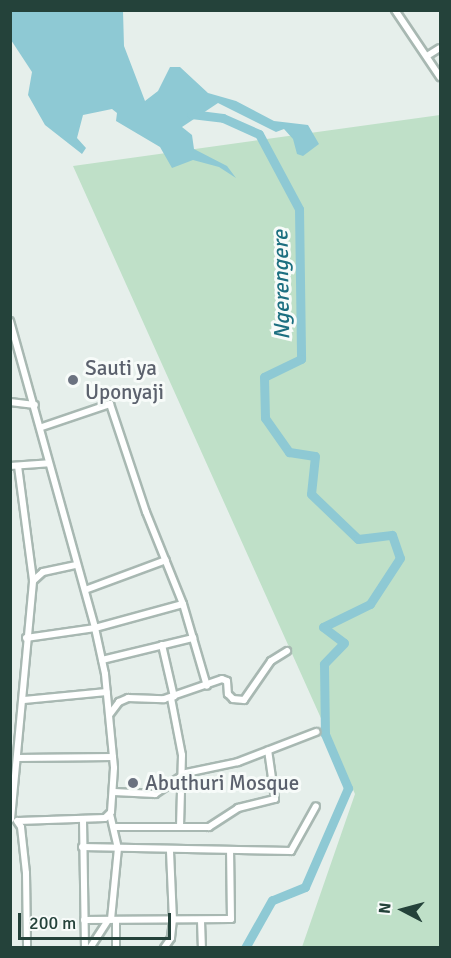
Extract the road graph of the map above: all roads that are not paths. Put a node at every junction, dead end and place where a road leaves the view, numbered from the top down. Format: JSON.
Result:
{"nodes":[{"id":1,"x":395,"y":10,"type":"edge"},
{"id":2,"x":441,"y":48,"type":"edge"},
{"id":3,"x":427,"y":56,"type":"junction"},
{"id":4,"x":441,"y":77,"type":"edge"},
{"id":5,"x":10,"y":321,"type":"edge"},
{"id":6,"x":12,"y":333,"type":"edge"},
{"id":7,"x":10,"y":402,"type":"edge"},
{"id":8,"x":35,"y":405,"type":"junction"},
{"id":9,"x":42,"y":427,"type":"junction"},
{"id":10,"x":49,"y":463,"type":"junction"},
{"id":11,"x":14,"y":466,"type":"edge"},
{"id":12,"x":166,"y":560,"type":"junction"},
{"id":13,"x":76,"y":565,"type":"junction"},
{"id":14,"x":33,"y":581,"type":"junction"},
{"id":15,"x":85,"y":590,"type":"junction"},
{"id":16,"x":183,"y":604,"type":"junction"},
{"id":17,"x":95,"y":628,"type":"junction"},
{"id":18,"x":26,"y":638,"type":"junction"},
{"id":19,"x":193,"y":638,"type":"junction"},
{"id":20,"x":162,"y":645,"type":"junction"},
{"id":21,"x":287,"y":651,"type":"dead end"},
{"id":22,"x":102,"y":660,"type":"junction"},
{"id":23,"x":207,"y":686,"type":"junction"},
{"id":24,"x":107,"y":692,"type":"junction"},
{"id":25,"x":172,"y":698,"type":"junction"},
{"id":26,"x":24,"y":700,"type":"junction"},
{"id":27,"x":110,"y":715,"type":"junction"},
{"id":28,"x":316,"y":732,"type":"dead end"},
{"id":29,"x":268,"y":750,"type":"junction"},
{"id":30,"x":113,"y":757,"type":"junction"},
{"id":31,"x":18,"y":758,"type":"junction"},
{"id":32,"x":183,"y":775,"type":"junction"},
{"id":33,"x":13,"y":778,"type":"edge"},
{"id":34,"x":114,"y":792,"type":"junction"},
{"id":35,"x":315,"y":806,"type":"dead end"},
{"id":36,"x":110,"y":814,"type":"junction"},
{"id":37,"x":13,"y":820,"type":"edge"},
{"id":38,"x":82,"y":820,"type":"junction"},
{"id":39,"x":116,"y":826,"type":"junction"},
{"id":40,"x":180,"y":827,"type":"junction"},
{"id":41,"x":82,"y":847,"type":"junction"},
{"id":42,"x":118,"y":848,"type":"junction"},
{"id":43,"x":170,"y":850,"type":"junction"},
{"id":44,"x":230,"y":850,"type":"junction"},
{"id":45,"x":84,"y":920,"type":"junction"},
{"id":46,"x":111,"y":920,"type":"junction"},
{"id":47,"x":172,"y":920,"type":"junction"},
{"id":48,"x":201,"y":921,"type":"junction"},
{"id":49,"x":27,"y":948,"type":"edge"},
{"id":50,"x":85,"y":948,"type":"edge"},
{"id":51,"x":90,"y":948,"type":"edge"},
{"id":52,"x":116,"y":948,"type":"edge"},
{"id":53,"x":164,"y":948,"type":"edge"},
{"id":54,"x":202,"y":948,"type":"edge"}],
"edges":[{"from":1,"to":3,"type":"street"},
{"from":2,"to":3,"type":"street"},
{"from":3,"to":4,"type":"street"},
{"from":5,"to":6,"type":"street"},
{"from":6,"to":8,"type":"street"},
{"from":7,"to":8,"type":"street"},
{"from":8,"to":9,"type":"street"},
{"from":9,"to":10,"type":"street"},
{"from":9,"to":12,"type":"street"},
{"from":10,"to":11,"type":"street"},
{"from":10,"to":13,"type":"street"},
{"from":11,"to":14,"type":"street"},
{"from":12,"to":15,"type":"street"},
{"from":12,"to":16,"type":"street"},
{"from":13,"to":14,"type":"street"},
{"from":13,"to":15,"type":"street"},
{"from":14,"to":18,"type":"street"},
{"from":15,"to":17,"type":"street"},
{"from":16,"to":17,"type":"street"},
{"from":16,"to":19,"type":"street"},
{"from":17,"to":18,"type":"street"},
{"from":17,"to":22,"type":"street"},
{"from":18,"to":26,"type":"street"},
{"from":19,"to":20,"type":"street"},
{"from":19,"to":23,"type":"street"},
{"from":20,"to":22,"type":"street"},
{"from":20,"to":25,"type":"street"},
{"from":21,"to":23,"type":"street"},
{"from":22,"to":24,"type":"street"},
{"from":23,"to":25,"type":"street"},
{"from":24,"to":26,"type":"street"},
{"from":24,"to":27,"type":"street"},
{"from":25,"to":27,"type":"street"},
{"from":25,"to":32,"type":"street"},
{"from":26,"to":31,"type":"street"},
{"from":27,"to":30,"type":"street"},
{"from":28,"to":29,"type":"street"},
{"from":29,"to":32,"type":"street"},
{"from":29,"to":40,"type":"street"},
{"from":30,"to":31,"type":"street"},
{"from":30,"to":34,"type":"street"},
{"from":31,"to":33,"type":"street"},
{"from":32,"to":34,"type":"street"},
{"from":32,"to":40,"type":"street"},
{"from":33,"to":37,"type":"street"},
{"from":34,"to":36,"type":"street"},
{"from":35,"to":44,"type":"street"},
{"from":36,"to":38,"type":"street"},
{"from":36,"to":39,"type":"street"},
{"from":37,"to":38,"type":"street"},
{"from":37,"to":49,"type":"street"},
{"from":38,"to":41,"type":"street"},
{"from":39,"to":40,"type":"street"},
{"from":39,"to":42,"type":"street"},
{"from":41,"to":42,"type":"street"},
{"from":41,"to":45,"type":"street"},
{"from":42,"to":43,"type":"street"},
{"from":42,"to":46,"type":"street"},
{"from":43,"to":44,"type":"street"},
{"from":43,"to":47,"type":"street"},
{"from":44,"to":48,"type":"street"},
{"from":45,"to":46,"type":"street"},
{"from":45,"to":50,"type":"street"},
{"from":46,"to":47,"type":"street"},
{"from":46,"to":51,"type":"street"},
{"from":46,"to":52,"type":"street"},
{"from":47,"to":48,"type":"street"},
{"from":47,"to":53,"type":"street"},
{"from":48,"to":54,"type":"street"}]}
